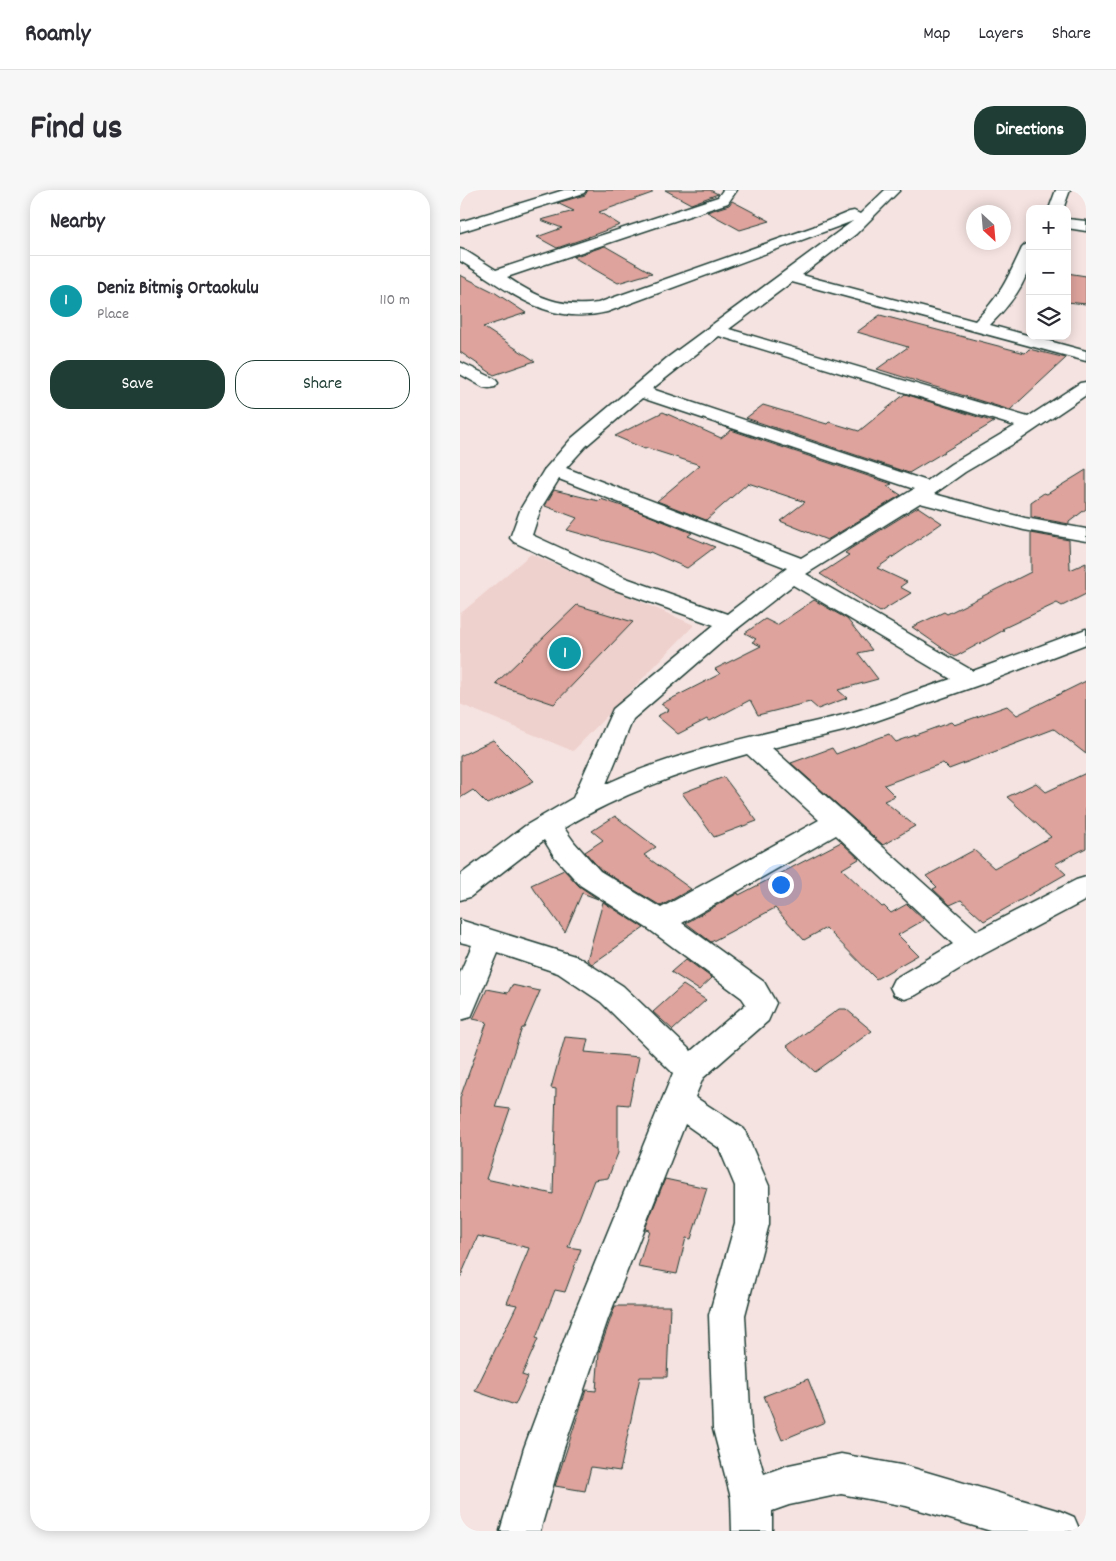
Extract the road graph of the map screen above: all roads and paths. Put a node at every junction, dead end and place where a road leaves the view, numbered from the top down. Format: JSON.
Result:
{"nodes":[{"id":1,"x":579,"y":190,"type":"edge"},
{"id":2,"x":730,"y":190,"type":"edge"},
{"id":3,"x":893,"y":190,"type":"edge"},
{"id":4,"x":1063,"y":190,"type":"edge"},
{"id":5,"x":1057,"y":205,"type":"edge"},
{"id":6,"x":869,"y":212,"type":"junction"},
{"id":7,"x":1071,"y":224,"type":"edge"},
{"id":8,"x":1086,"y":226,"type":"edge"},
{"id":9,"x":460,"y":227,"type":"edge"},
{"id":10,"x":1029,"y":250,"type":"edge"},
{"id":11,"x":460,"y":254,"type":"edge"},
{"id":12,"x":494,"y":276,"type":"junction"},
{"id":13,"x":789,"y":276,"type":"junction"},
{"id":14,"x":978,"y":328,"type":"junction"},
{"id":15,"x":716,"y":330,"type":"junction"},
{"id":16,"x":1086,"y":356,"type":"edge"},
{"id":17,"x":460,"y":367,"type":"edge"},
{"id":18,"x":490,"y":383,"type":"dead end"},
{"id":19,"x":1086,"y":387,"type":"edge"},
{"id":20,"x":638,"y":391,"type":"junction"},
{"id":21,"x":1030,"y":424,"type":"junction"},
{"id":22,"x":554,"y":470,"type":"junction"},
{"id":23,"x":924,"y":492,"type":"junction"},
{"id":24,"x":1086,"y":535,"type":"edge"},
{"id":25,"x":798,"y":571,"type":"junction"},
{"id":26,"x":730,"y":623,"type":"junction"},
{"id":27,"x":1086,"y":636,"type":"edge"},
{"id":28,"x":971,"y":680,"type":"junction"},
{"id":29,"x":752,"y":744,"type":"junction"},
{"id":30,"x":584,"y":804,"type":"junction"},
{"id":31,"x":838,"y":822,"type":"junction"},
{"id":32,"x":548,"y":825,"type":"junction"},
{"id":33,"x":1086,"y":887,"type":"edge"},
{"id":34,"x":460,"y":890,"type":"edge"},
{"id":35,"x":660,"y":922,"type":"junction"},
{"id":36,"x":474,"y":935,"type":"edge"},
{"id":37,"x":974,"y":946,"type":"junction"},
{"id":38,"x":905,"y":987,"type":"dead end"},
{"id":39,"x":460,"y":1008,"type":"edge"},
{"id":40,"x":683,"y":1086,"type":"junction"},
{"id":41,"x":752,"y":1514,"type":"edge"},
{"id":42,"x":520,"y":1531,"type":"edge"},
{"id":43,"x":1060,"y":1531,"type":"edge"}],
"edges":[{"from":1,"to":9,"type":"street"},
{"from":2,"to":12,"type":"street"},
{"from":3,"to":6,"type":"street"},
{"from":4,"to":5,"type":"street"},
{"from":6,"to":12,"type":"street"},
{"from":6,"to":13,"type":"street"},
{"from":7,"to":8,"type":"street"},
{"from":10,"to":14,"type":"street"},
{"from":11,"to":12,"type":"street"},
{"from":13,"to":14,"type":"street"},
{"from":13,"to":15,"type":"street"},
{"from":14,"to":16,"type":"street"},
{"from":15,"to":20,"type":"street"},
{"from":15,"to":21,"type":"street"},
{"from":17,"to":18,"type":"street"},
{"from":19,"to":21,"type":"street"},
{"from":20,"to":22,"type":"street"},
{"from":20,"to":23,"type":"street"},
{"from":21,"to":23,"type":"street"},
{"from":22,"to":25,"type":"street"},
{"from":22,"to":26,"type":"street"},
{"from":23,"to":24,"type":"street"},
{"from":23,"to":25,"type":"street"},
{"from":25,"to":26,"type":"street"},
{"from":25,"to":28,"type":"street"},
{"from":26,"to":30,"type":"street"},
{"from":27,"to":28,"type":"street"},
{"from":28,"to":29,"type":"street"},
{"from":29,"to":30,"type":"street"},
{"from":29,"to":31,"type":"street"},
{"from":30,"to":32,"type":"street"},
{"from":31,"to":35,"type":"street"},
{"from":31,"to":37,"type":"street"},
{"from":32,"to":34,"type":"street"},
{"from":32,"to":35,"type":"street"},
{"from":33,"to":37,"type":"street"},
{"from":35,"to":40,"type":"street"},
{"from":36,"to":39,"type":"street"},
{"from":36,"to":40,"type":"street"},
{"from":37,"to":38,"type":"street"},
{"from":40,"to":41,"type":"street"},
{"from":40,"to":42,"type":"street"},
{"from":41,"to":43,"type":"street"}]}
